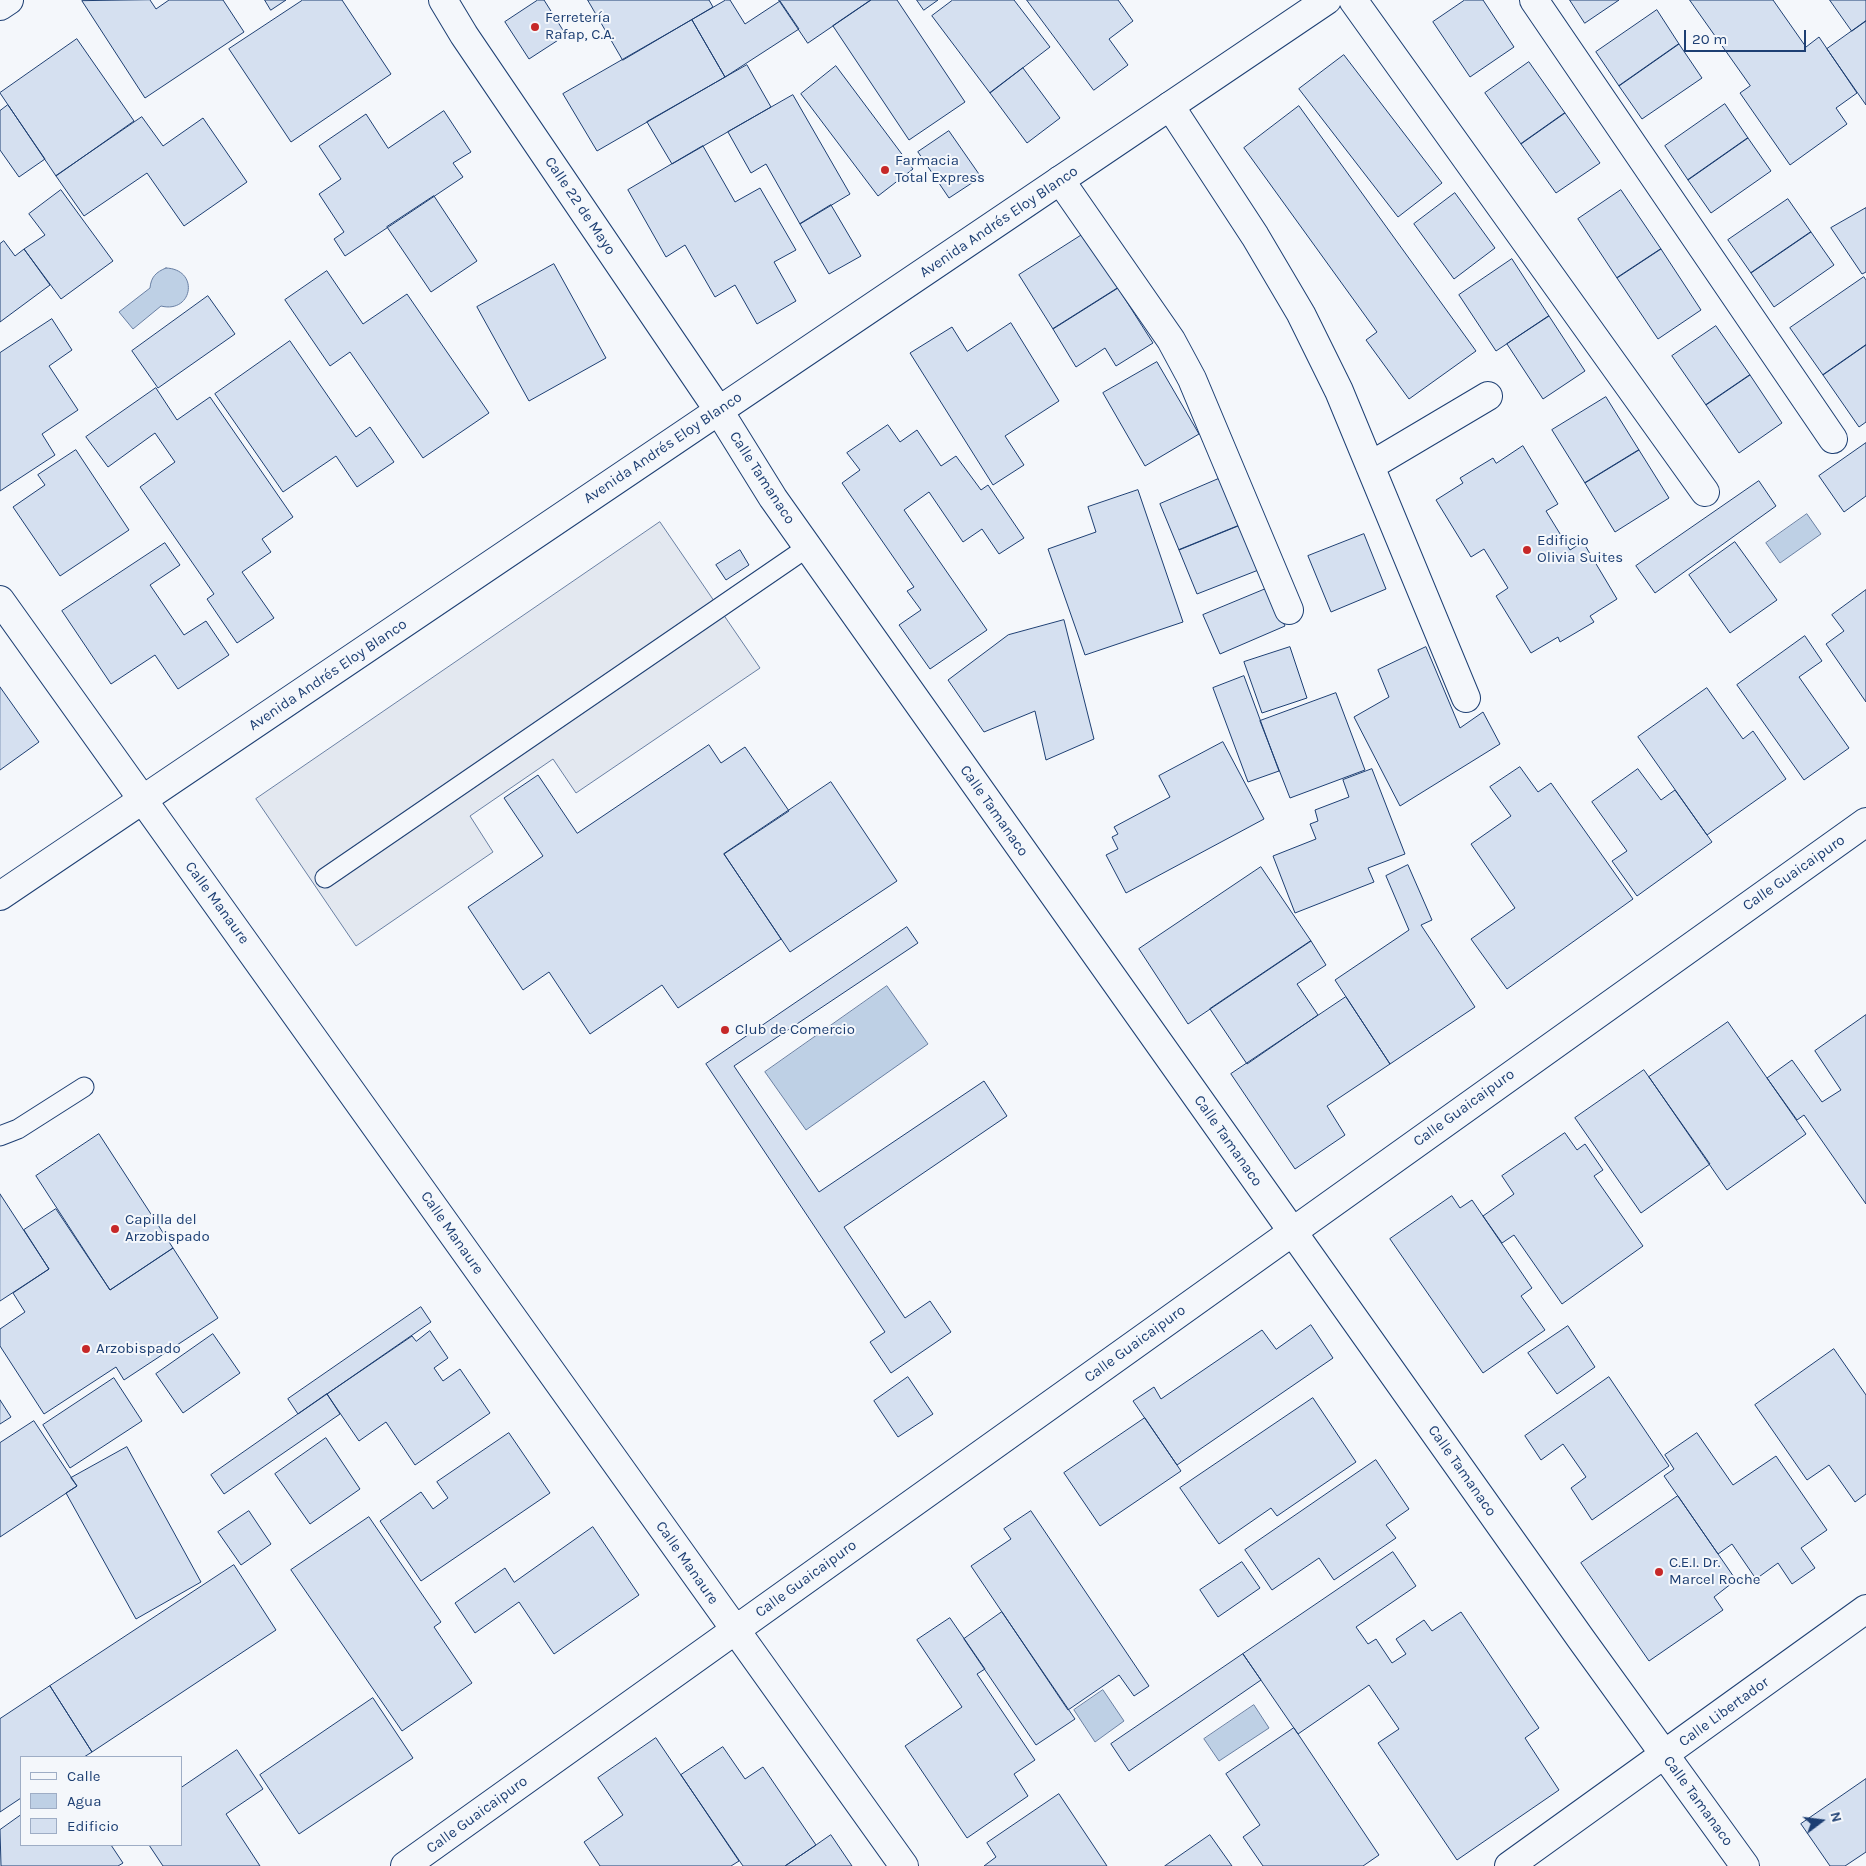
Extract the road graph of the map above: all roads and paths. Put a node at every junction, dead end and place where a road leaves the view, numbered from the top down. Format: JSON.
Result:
{"nodes":[{"id":1,"x":9,"y":0,"type":"edge"},
{"id":2,"x":443,"y":0,"type":"edge"},
{"id":3,"x":1326,"y":0,"type":"edge"},
{"id":4,"x":1353,"y":0,"type":"edge"},
{"id":5,"x":1534,"y":0,"type":"edge"},
{"id":6,"x":0,"y":6,"type":"edge"},
{"id":7,"x":1170,"y":106,"type":"junction"},
{"id":8,"x":1060,"y":180,"type":"junction"},
{"id":9,"x":1488,"y":396,"type":"dead end"},
{"id":10,"x":719,"y":411,"type":"junction"},
{"id":11,"x":1833,"y":439,"type":"dead end"},
{"id":12,"x":1370,"y":466,"type":"junction"},
{"id":13,"x":1705,"y":492,"type":"dead end"},
{"id":14,"x":808,"y":548,"type":"junction"},
{"id":15,"x":0,"y":600,"type":"edge"},
{"id":16,"x":1289,"y":610,"type":"dead end"},
{"id":17,"x":1466,"y":698,"type":"dead end"},
{"id":18,"x":143,"y":800,"type":"junction"},
{"id":19,"x":1866,"y":822,"type":"edge"},
{"id":20,"x":325,"y":878,"type":"dead end"},
{"id":21,"x":0,"y":896,"type":"edge"},
{"id":22,"x":84,"y":1087,"type":"dead end"},
{"id":23,"x":0,"y":1136,"type":"edge"},
{"id":24,"x":1292,"y":1231,"type":"junction"},
{"id":25,"x":1866,"y":1609,"type":"edge"},
{"id":26,"x":735,"y":1630,"type":"junction"},
{"id":27,"x":1664,"y":1755,"type":"junction"},
{"id":28,"x":405,"y":1866,"type":"edge"},
{"id":29,"x":904,"y":1866,"type":"edge"},
{"id":30,"x":1509,"y":1866,"type":"edge"},
{"id":31,"x":1745,"y":1866,"type":"edge"}],
"edges":[{"from":1,"to":6,"type":"street"},
{"from":2,"to":10,"type":"street","name":"Calle 22 de Mayo"},
{"from":3,"to":7,"type":"street","name":"Avenida Andrés Eloy Blanco"},
{"from":4,"to":13,"type":"street"},
{"from":5,"to":11,"type":"street"},
{"from":7,"to":8,"type":"street","name":"Avenida Andrés Eloy Blanco"},
{"from":7,"to":12,"type":"street"},
{"from":8,"to":10,"type":"street","name":"Avenida Andrés Eloy Blanco"},
{"from":8,"to":16,"type":"street"},
{"from":9,"to":12,"type":"street"},
{"from":10,"to":14,"type":"street","name":"Calle Tamanaco"},
{"from":10,"to":18,"type":"street","name":"Avenida Andrés Eloy Blanco"},
{"from":12,"to":17,"type":"street"},
{"from":14,"to":20,"type":"lane"},
{"from":14,"to":24,"type":"street","name":"Calle Tamanaco"},
{"from":15,"to":18,"type":"street","name":"Calle Manaure"},
{"from":18,"to":21,"type":"street","name":"Avenida Andrés Eloy Blanco"},
{"from":18,"to":26,"type":"street","name":"Calle Manaure"},
{"from":19,"to":24,"type":"street","name":"Calle Guaicaipuro"},
{"from":22,"to":23,"type":"lane"},
{"from":24,"to":26,"type":"street","name":"Calle Guaicaipuro"},
{"from":24,"to":27,"type":"street","name":"Calle Tamanaco"},
{"from":25,"to":27,"type":"street","name":"Calle Libertador"},
{"from":26,"to":28,"type":"street","name":"Calle Guaicaipuro"},
{"from":26,"to":29,"type":"street","name":"Calle Manaure"},
{"from":27,"to":30,"type":"street","name":"Calle Libertador"},
{"from":27,"to":31,"type":"street","name":"Calle Tamanaco"}]}
